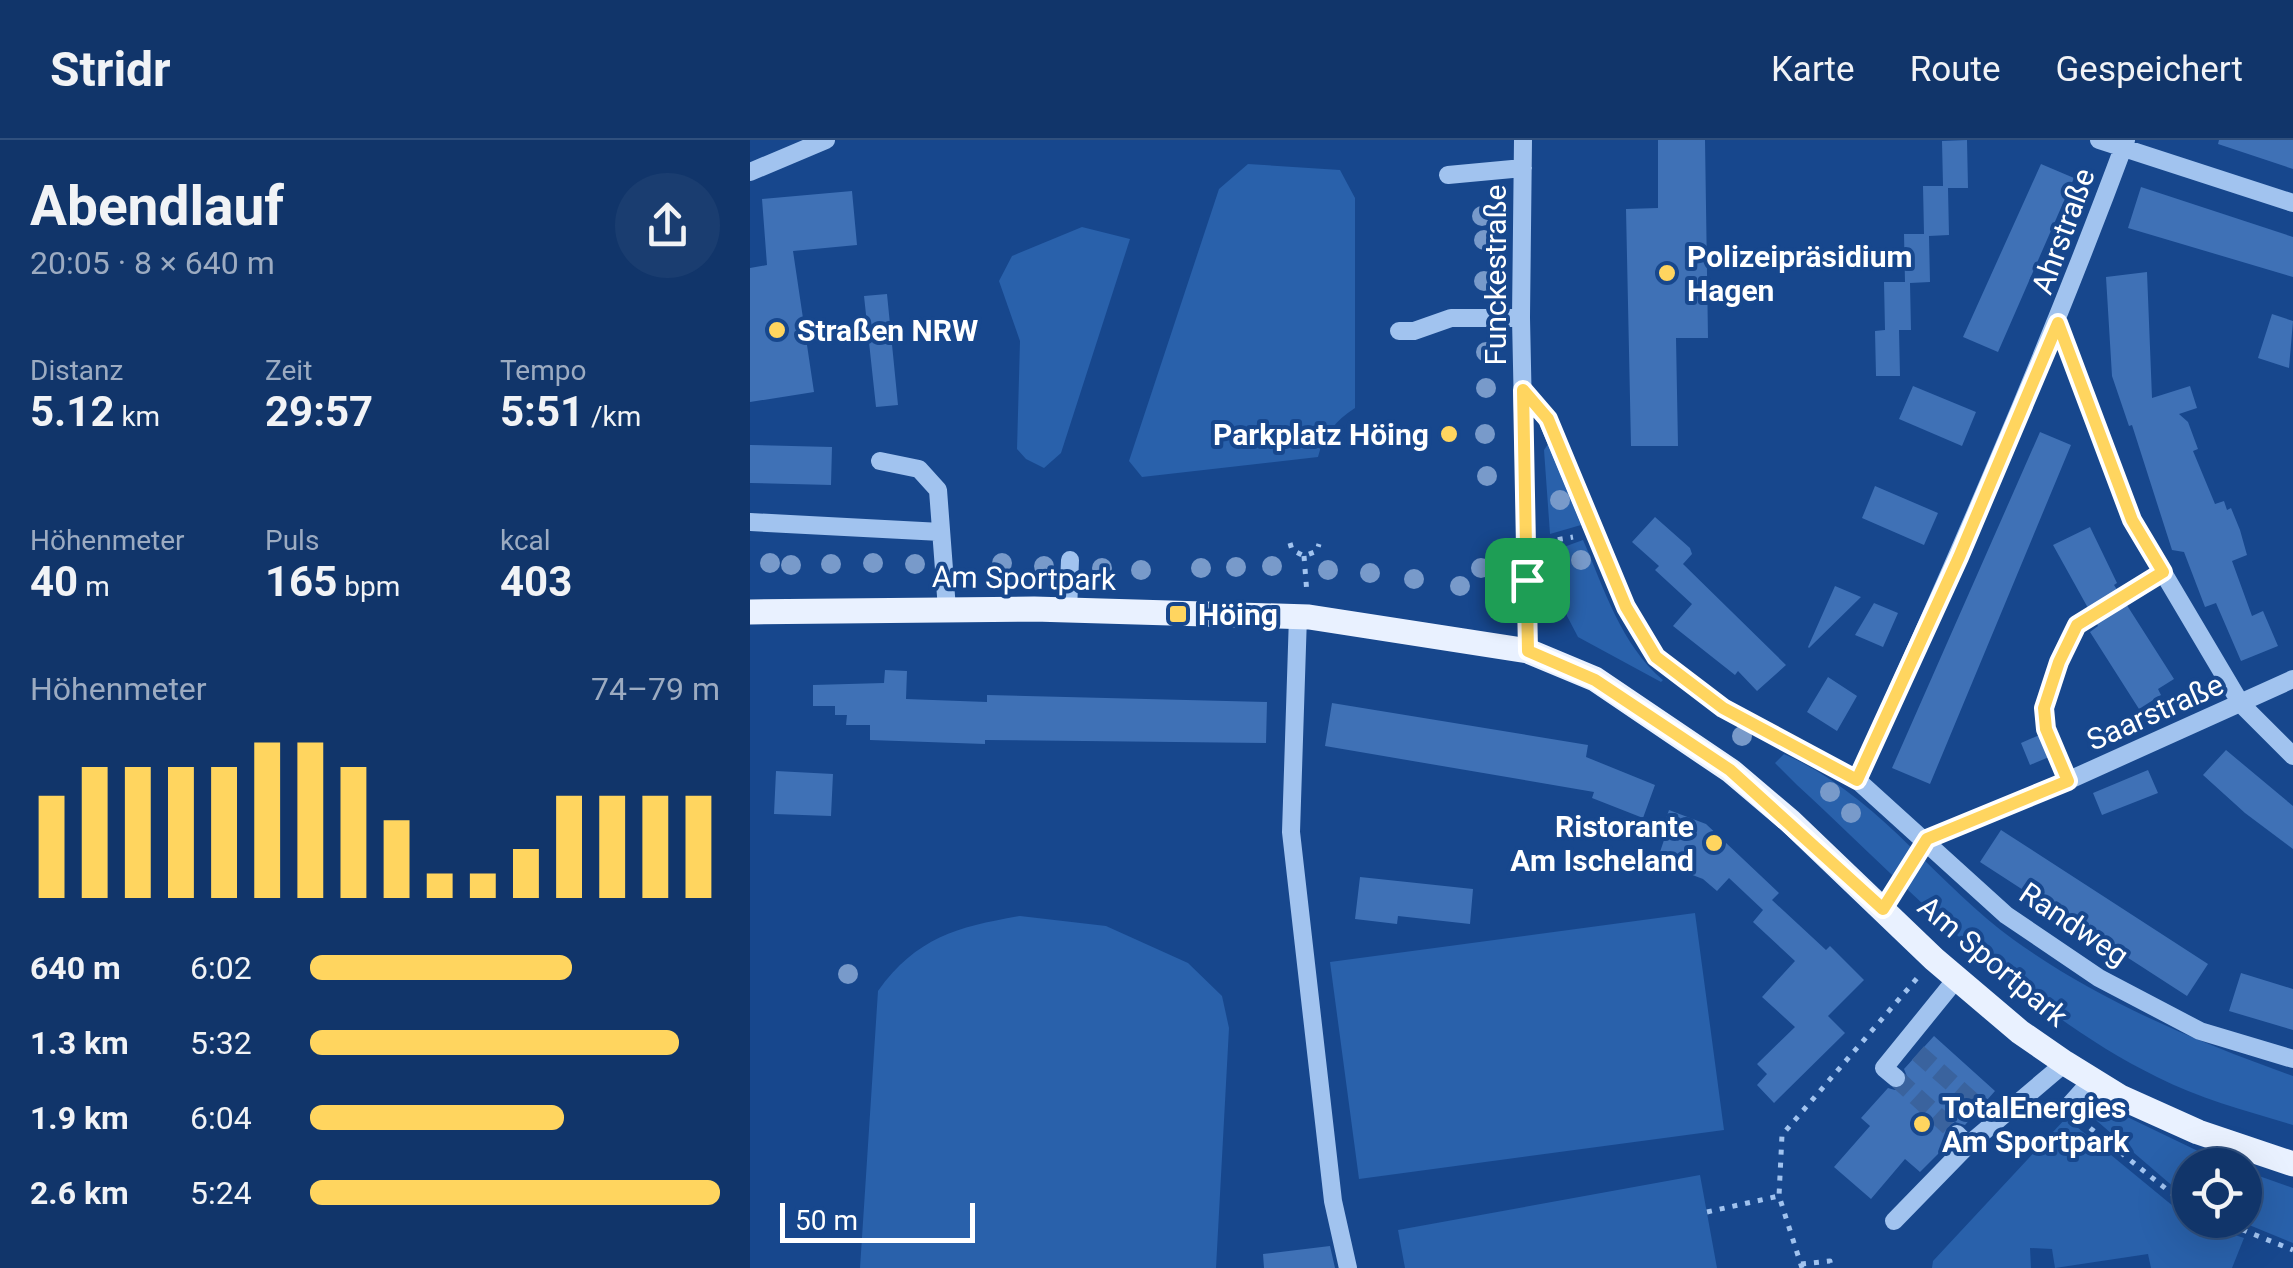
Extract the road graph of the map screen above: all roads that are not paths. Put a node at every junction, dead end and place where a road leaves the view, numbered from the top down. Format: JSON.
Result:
{"nodes":[{"id":1,"x":826,"y":140,"type":"edge"},
{"id":2,"x":1522,"y":140,"type":"edge"},
{"id":3,"x":2099,"y":140,"type":"edge"},
{"id":4,"x":2124,"y":144,"type":"edge"},
{"id":5,"x":1523,"y":168,"type":"junction"},
{"id":6,"x":750,"y":172,"type":"edge"},
{"id":7,"x":1448,"y":175,"type":"dead end"},
{"id":8,"x":2293,"y":203,"type":"edge"},
{"id":9,"x":1521,"y":318,"type":"junction"},
{"id":10,"x":2058,"y":323,"type":"junction"},
{"id":11,"x":1399,"y":332,"type":"dead end"},
{"id":12,"x":1523,"y":390,"type":"junction"},
{"id":13,"x":880,"y":461,"type":"dead end"},
{"id":14,"x":750,"y":522,"type":"edge"},
{"id":15,"x":942,"y":532,"type":"junction"},
{"id":16,"x":1070,"y":560,"type":"dead end"},
{"id":17,"x":948,"y":609,"type":"junction"},
{"id":18,"x":1068,"y":611,"type":"junction"},
{"id":19,"x":750,"y":612,"type":"edge"},
{"id":20,"x":1304,"y":617,"type":"junction"},
{"id":21,"x":1528,"y":651,"type":"junction"},
{"id":22,"x":2293,"y":679,"type":"edge"},
{"id":23,"x":2241,"y":704,"type":"junction"},
{"id":24,"x":2293,"y":756,"type":"edge"},
{"id":25,"x":1857,"y":780,"type":"junction"},
{"id":26,"x":1927,"y":839,"type":"junction"},
{"id":27,"x":1957,"y":978,"type":"junction"},
{"id":28,"x":2293,"y":1060,"type":"edge"},
{"id":29,"x":2065,"y":1063,"type":"junction"},
{"id":30,"x":1896,"y":1078,"type":"dead end"},
{"id":31,"x":2092,"y":1080,"type":"junction"},
{"id":32,"x":2066,"y":1109,"type":"road end"},
{"id":33,"x":2293,"y":1164,"type":"edge"},
{"id":34,"x":1894,"y":1221,"type":"dead end"},
{"id":35,"x":1348,"y":1268,"type":"edge"}],
"edges":[{"from":1,"to":6,"type":"street"},
{"from":2,"to":5,"type":"street","name":"Funckestraße"},
{"from":3,"to":4,"type":"street"},
{"from":4,"to":8,"type":"street"},
{"from":4,"to":10,"type":"street","name":"Ahrstraße"},
{"from":5,"to":7,"type":"street"},
{"from":5,"to":9,"type":"street","name":"Funckestraße"},
{"from":9,"to":11,"type":"street"},
{"from":9,"to":12,"type":"street","name":"Funckestraße"},
{"from":10,"to":23,"type":"street"},
{"from":10,"to":25,"type":"street","name":"Ahrstraße"},
{"from":12,"to":21,"type":"street","name":"Funckestraße"},
{"from":12,"to":25,"type":"street"},
{"from":13,"to":15,"type":"street"},
{"from":14,"to":15,"type":"street"},
{"from":15,"to":17,"type":"street"},
{"from":16,"to":18,"type":"street"},
{"from":17,"to":18,"type":"main road","name":"Am Sportpark"},
{"from":17,"to":19,"type":"main road","name":"Am Sportpark"},
{"from":18,"to":20,"type":"main road","name":"Am Sportpark"},
{"from":20,"to":21,"type":"main road","name":"Am Sportpark"},
{"from":20,"to":35,"type":"street"},
{"from":21,"to":27,"type":"main road","name":"Am Sportpark"},
{"from":22,"to":23,"type":"street","name":"Saarstraße"},
{"from":23,"to":24,"type":"street"},
{"from":23,"to":26,"type":"street","name":"Saarstraße"},
{"from":25,"to":26,"type":"street","name":"Randweg"},
{"from":26,"to":28,"type":"street","name":"Randweg"},
{"from":27,"to":29,"type":"main road","name":"Am Sportpark"},
{"from":27,"to":30,"type":"street"},
{"from":29,"to":31,"type":"main road","name":"Am Sportpark"},
{"from":29,"to":34,"type":"street"},
{"from":31,"to":32,"type":"street"},
{"from":31,"to":33,"type":"main road","name":"Am Sportpark"}]}
